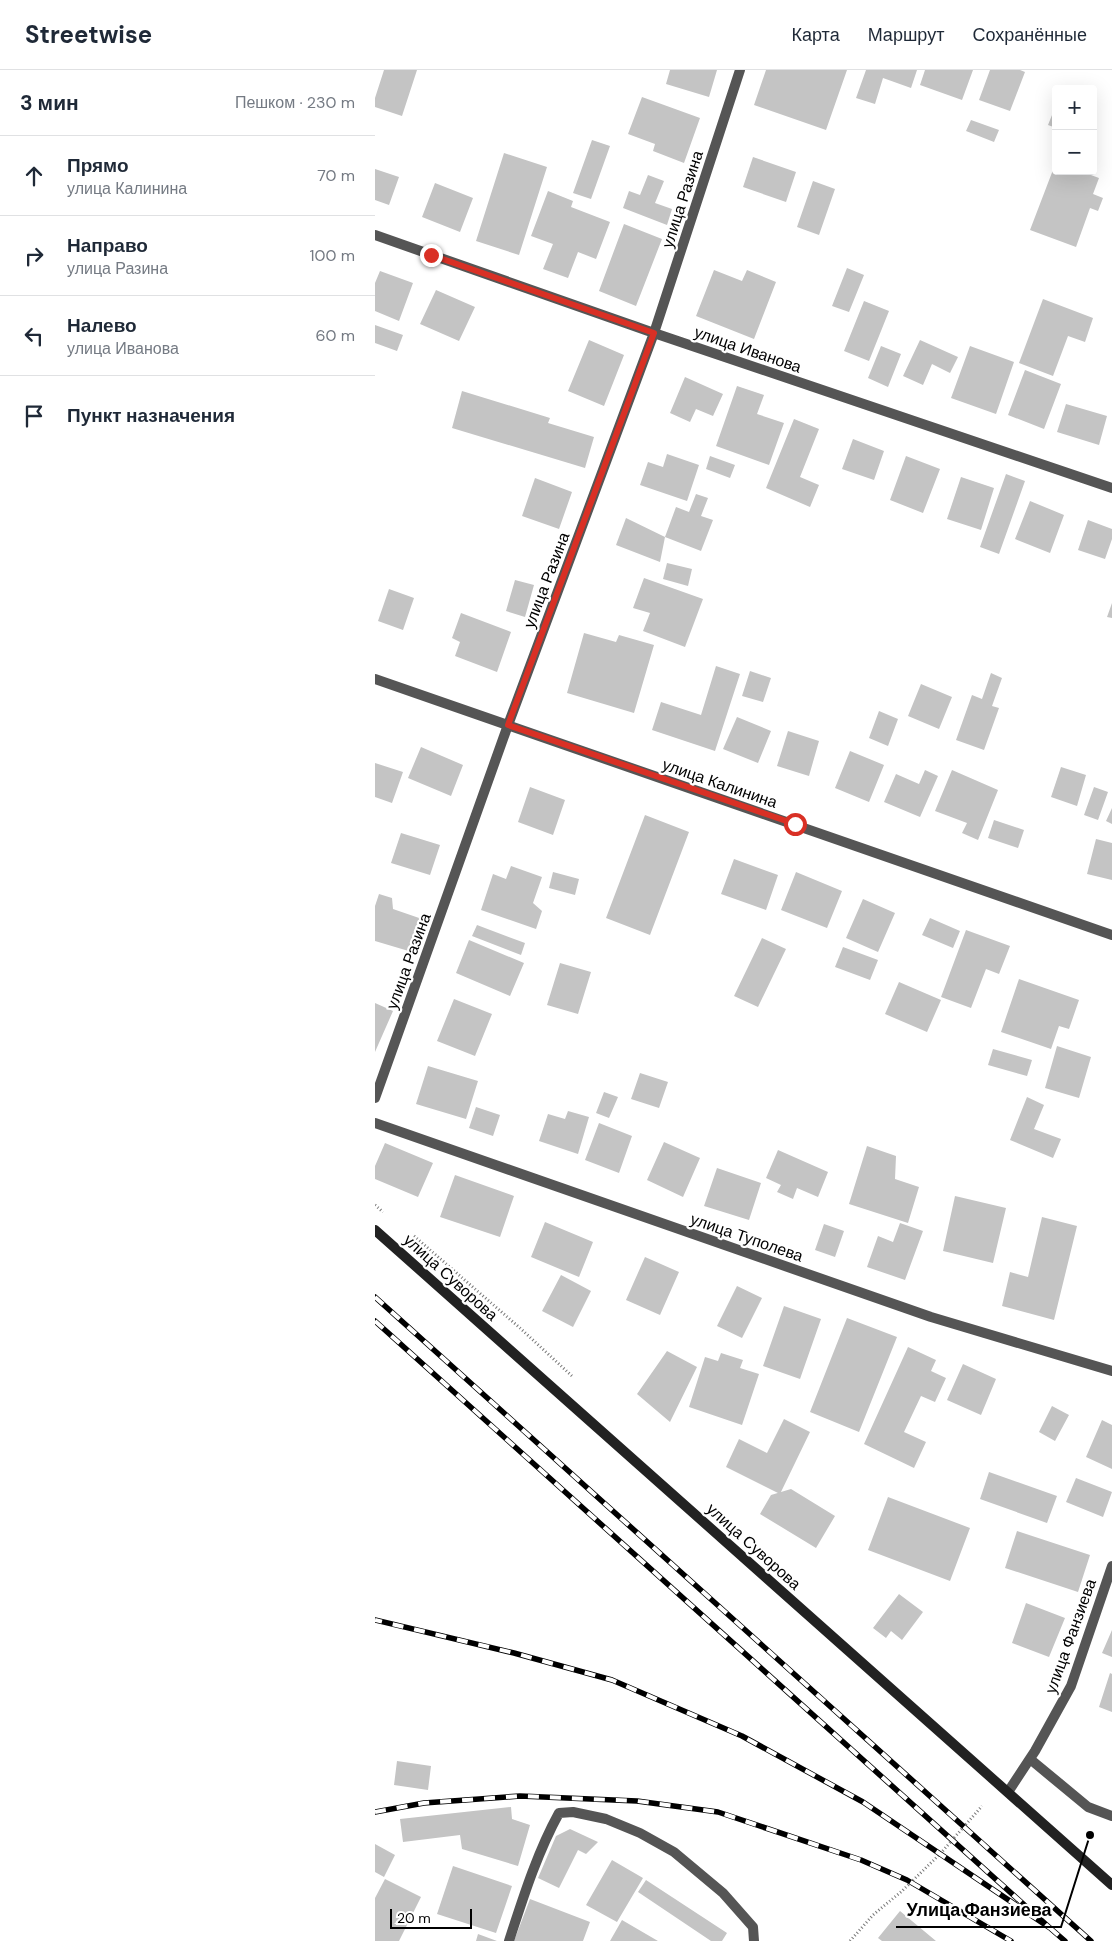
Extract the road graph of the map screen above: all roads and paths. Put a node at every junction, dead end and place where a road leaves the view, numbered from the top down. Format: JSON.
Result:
{"nodes":[{"id":1,"x":740,"y":70,"type":"edge"},
{"id":2,"x":375,"y":235,"type":"edge"},
{"id":3,"x":654,"y":333,"type":"junction"},
{"id":4,"x":1112,"y":488,"type":"edge"},
{"id":5,"x":375,"y":679,"type":"edge"},
{"id":6,"x":508,"y":725,"type":"junction"},
{"id":7,"x":1112,"y":935,"type":"edge"},
{"id":8,"x":375,"y":1098,"type":"edge"},
{"id":9,"x":375,"y":1123,"type":"edge"},
{"id":10,"x":375,"y":1230,"type":"edge"},
{"id":11,"x":1112,"y":1371,"type":"edge"},
{"id":12,"x":1112,"y":1566,"type":"edge"},
{"id":13,"x":1030,"y":1759,"type":"junction"},
{"id":14,"x":1008,"y":1792,"type":"junction"},
{"id":15,"x":982,"y":1806,"type":"dead end"},
{"id":16,"x":1112,"y":1816,"type":"edge"},
{"id":17,"x":1112,"y":1886,"type":"edge"},
{"id":18,"x":509,"y":1941,"type":"edge"},
{"id":19,"x":754,"y":1941,"type":"edge"},
{"id":20,"x":850,"y":1941,"type":"edge"}],
"edges":[{"from":1,"to":3,"type":"street","name":"улица Разина"},
{"from":2,"to":3,"type":"street","name":"улица Иванова"},
{"from":3,"to":4,"type":"street","name":"улица Иванова"},
{"from":3,"to":6,"type":"street","name":"улица Разина"},
{"from":5,"to":6,"type":"street","name":"улица Калинина"},
{"from":6,"to":7,"type":"street","name":"улица Калинина"},
{"from":6,"to":8,"type":"street","name":"улица Разина"},
{"from":9,"to":11,"type":"street","name":"улица Туполева"},
{"from":10,"to":14,"type":"main road","name":"улица Суворова"},
{"from":12,"to":13,"type":"street","name":"улица Фанзиева"},
{"from":13,"to":14,"type":"street","name":"улица Фанзиева"},
{"from":13,"to":16,"type":"street"},
{"from":14,"to":17,"type":"main road","name":"улица Суворова"},
{"from":15,"to":20,"type":"path"},
{"from":18,"to":19,"type":"street"}]}
